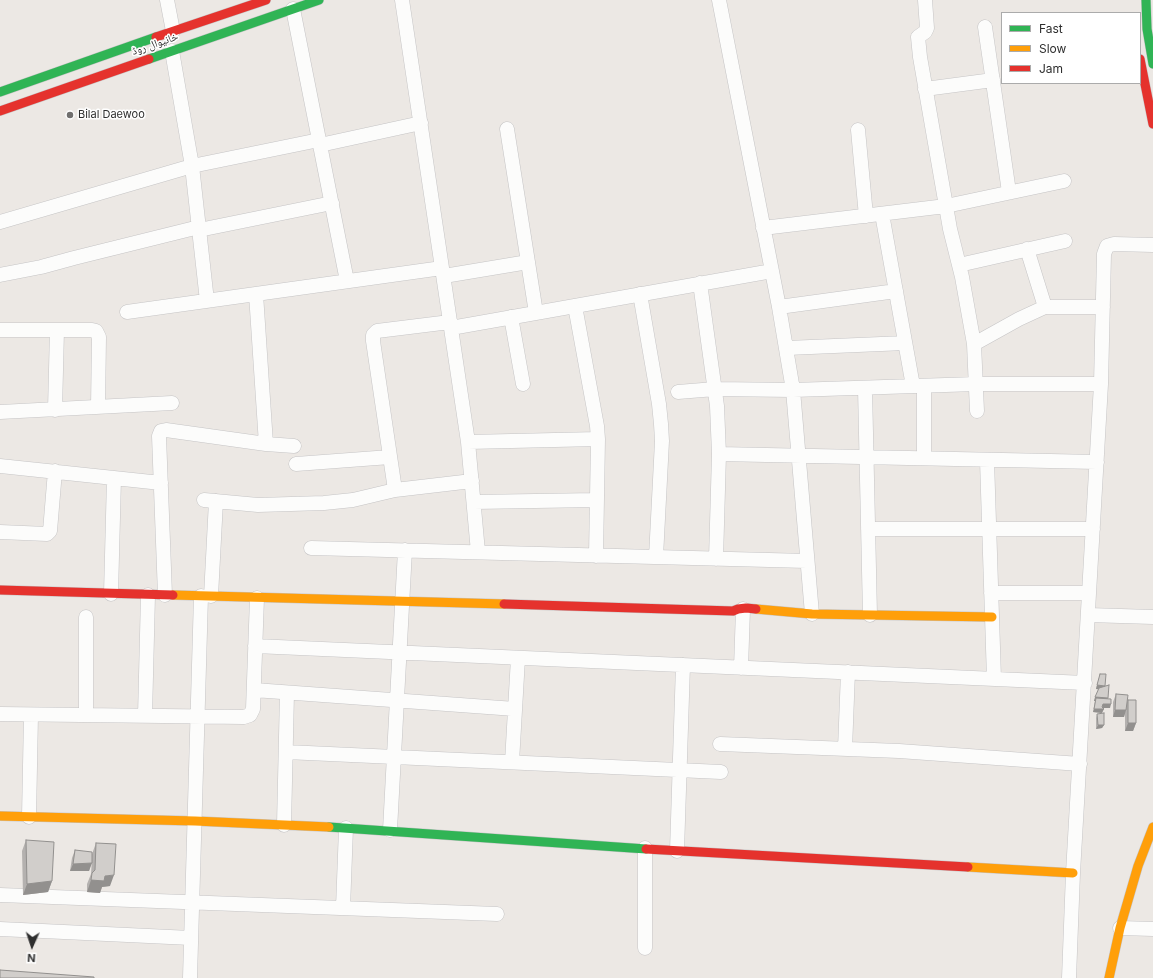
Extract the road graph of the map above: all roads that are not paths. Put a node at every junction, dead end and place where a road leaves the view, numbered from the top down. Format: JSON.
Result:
{"nodes":[{"id":1,"x":167,"y":0,"type":"edge"},
{"id":2,"x":266,"y":0,"type":"edge"},
{"id":3,"x":319,"y":0,"type":"edge"},
{"id":4,"x":402,"y":0,"type":"edge"},
{"id":5,"x":719,"y":0,"type":"edge"},
{"id":6,"x":925,"y":0,"type":"edge"},
{"id":7,"x":1146,"y":0,"type":"edge"},
{"id":8,"x":293,"y":9,"type":"junction"},
{"id":9,"x":985,"y":27,"type":"dead end"},
{"id":10,"x":173,"y":31,"type":"junction"},
{"id":11,"x":172,"y":51,"type":"junction"},
{"id":12,"x":1141,"y":64,"type":"edge"},
{"id":13,"x":1153,"y":64,"type":"edge"},
{"id":14,"x":992,"y":80,"type":"junction"},
{"id":15,"x":925,"y":89,"type":"junction"},
{"id":16,"x":0,"y":92,"type":"edge"},
{"id":17,"x":0,"y":111,"type":"edge"},
{"id":18,"x":421,"y":123,"type":"junction"},
{"id":19,"x":1153,"y":124,"type":"edge"},
{"id":20,"x":506,"y":129,"type":"dead end"},
{"id":21,"x":858,"y":130,"type":"dead end"},
{"id":22,"x":320,"y":142,"type":"junction"},
{"id":23,"x":192,"y":166,"type":"junction"},
{"id":24,"x":1064,"y":180,"type":"dead end"},
{"id":25,"x":1009,"y":192,"type":"junction"},
{"id":26,"x":332,"y":203,"type":"junction"},
{"id":27,"x":946,"y":206,"type":"junction"},
{"id":28,"x":882,"y":214,"type":"junction"},
{"id":29,"x":866,"y":216,"type":"junction"},
{"id":30,"x":0,"y":222,"type":"edge"},
{"id":31,"x":199,"y":228,"type":"junction"},
{"id":32,"x":763,"y":228,"type":"junction"},
{"id":33,"x":1065,"y":241,"type":"dead end"},
{"id":34,"x":1153,"y":245,"type":"edge"},
{"id":35,"x":1027,"y":249,"type":"junction"},
{"id":36,"x":528,"y":262,"type":"junction"},
{"id":37,"x":959,"y":265,"type":"junction"},
{"id":38,"x":772,"y":271,"type":"junction"},
{"id":39,"x":443,"y":272,"type":"junction"},
{"id":40,"x":0,"y":275,"type":"edge"},
{"id":41,"x":347,"y":281,"type":"junction"},
{"id":42,"x":700,"y":284,"type":"junction"},
{"id":43,"x":896,"y":290,"type":"junction"},
{"id":44,"x":256,"y":294,"type":"junction"},
{"id":45,"x":640,"y":294,"type":"junction"},
{"id":46,"x":207,"y":301,"type":"junction"},
{"id":47,"x":575,"y":306,"type":"junction"},
{"id":48,"x":779,"y":307,"type":"junction"},
{"id":49,"x":1045,"y":307,"type":"junction"},
{"id":50,"x":1103,"y":307,"type":"junction"},
{"id":51,"x":127,"y":312,"type":"dead end"},
{"id":52,"x":536,"y":313,"type":"junction"},
{"id":53,"x":511,"y":317,"type":"junction"},
{"id":54,"x":451,"y":325,"type":"junction"},
{"id":55,"x":0,"y":330,"type":"edge"},
{"id":56,"x":57,"y":330,"type":"junction"},
{"id":57,"x":905,"y":343,"type":"junction"},
{"id":58,"x":974,"y":344,"type":"junction"},
{"id":59,"x":787,"y":348,"type":"junction"},
{"id":60,"x":523,"y":384,"type":"dead end"},
{"id":61,"x":976,"y":384,"type":"junction"},
{"id":62,"x":1101,"y":384,"type":"junction"},
{"id":63,"x":919,"y":386,"type":"junction"},
{"id":64,"x":865,"y":388,"type":"junction"},
{"id":65,"x":715,"y":389,"type":"junction"},
{"id":66,"x":794,"y":390,"type":"junction"},
{"id":67,"x":678,"y":392,"type":"dead end"},
{"id":68,"x":172,"y":403,"type":"dead end"},
{"id":69,"x":98,"y":407,"type":"junction"},
{"id":70,"x":55,"y":410,"type":"junction"},
{"id":71,"x":977,"y":411,"type":"dead end"},
{"id":72,"x":0,"y":412,"type":"edge"},
{"id":73,"x":598,"y":439,"type":"junction"},
{"id":74,"x":468,"y":442,"type":"junction"},
{"id":75,"x":266,"y":444,"type":"junction"},
{"id":76,"x":294,"y":446,"type":"dead end"},
{"id":77,"x":719,"y":454,"type":"junction"},
{"id":78,"x":798,"y":455,"type":"junction"},
{"id":79,"x":390,"y":457,"type":"junction"},
{"id":80,"x":867,"y":457,"type":"junction"},
{"id":81,"x":924,"y":458,"type":"junction"},
{"id":82,"x":987,"y":460,"type":"junction"},
{"id":83,"x":1097,"y":462,"type":"junction"},
{"id":84,"x":296,"y":464,"type":"dead end"},
{"id":85,"x":0,"y":466,"type":"edge"},
{"id":86,"x":55,"y":471,"type":"junction"},
{"id":87,"x":114,"y":478,"type":"junction"},
{"id":88,"x":472,"y":481,"type":"junction"},
{"id":89,"x":161,"y":483,"type":"junction"},
{"id":90,"x":395,"y":490,"type":"junction"},
{"id":91,"x":596,"y":500,"type":"junction"},
{"id":92,"x":474,"y":502,"type":"junction"},
{"id":93,"x":868,"y":529,"type":"junction"},
{"id":94,"x":989,"y":529,"type":"junction"},
{"id":95,"x":1093,"y":529,"type":"junction"},
{"id":96,"x":0,"y":532,"type":"edge"},
{"id":97,"x":311,"y":548,"type":"dead end"},
{"id":98,"x":405,"y":550,"type":"junction"},
{"id":99,"x":478,"y":552,"type":"junction"},
{"id":100,"x":596,"y":556,"type":"junction"},
{"id":101,"x":656,"y":557,"type":"junction"},
{"id":102,"x":716,"y":559,"type":"junction"},
{"id":103,"x":807,"y":561,"type":"junction"},
{"id":104,"x":0,"y":590,"type":"edge"},
{"id":105,"x":991,"y":592,"type":"junction"},
{"id":106,"x":1089,"y":593,"type":"junction"},
{"id":107,"x":111,"y":594,"type":"junction"},
{"id":108,"x":148,"y":595,"type":"junction"},
{"id":109,"x":165,"y":595,"type":"junction"},
{"id":110,"x":206,"y":596,"type":"junction"},
{"id":111,"x":256,"y":598,"type":"junction"},
{"id":112,"x":402,"y":602,"type":"junction"},
{"id":113,"x":743,"y":609,"type":"junction"},
{"id":114,"x":812,"y":614,"type":"junction"},
{"id":115,"x":870,"y":614,"type":"junction"},
{"id":116,"x":1088,"y":615,"type":"junction"},
{"id":117,"x":86,"y":617,"type":"dead end"},
{"id":118,"x":992,"y":617,"type":"junction"},
{"id":119,"x":1153,"y":617,"type":"edge"},
{"id":120,"x":255,"y":646,"type":"junction"},
{"id":121,"x":399,"y":652,"type":"junction"},
{"id":122,"x":518,"y":658,"type":"junction"},
{"id":123,"x":683,"y":665,"type":"junction"},
{"id":124,"x":740,"y":668,"type":"junction"},
{"id":125,"x":848,"y":672,"type":"junction"},
{"id":126,"x":994,"y":679,"type":"junction"},
{"id":127,"x":1085,"y":683,"type":"junction"},
{"id":128,"x":254,"y":690,"type":"junction"},
{"id":129,"x":288,"y":693,"type":"junction"},
{"id":130,"x":396,"y":701,"type":"junction"},
{"id":131,"x":515,"y":710,"type":"junction"},
{"id":132,"x":0,"y":714,"type":"edge"},
{"id":133,"x":31,"y":715,"type":"junction"},
{"id":134,"x":86,"y":715,"type":"junction"},
{"id":135,"x":145,"y":716,"type":"junction"},
{"id":136,"x":198,"y":716,"type":"junction"},
{"id":137,"x":720,"y":744,"type":"dead end"},
{"id":138,"x":845,"y":749,"type":"junction"},
{"id":139,"x":286,"y":752,"type":"junction"},
{"id":140,"x":393,"y":757,"type":"junction"},
{"id":141,"x":512,"y":762,"type":"junction"},
{"id":142,"x":1080,"y":764,"type":"junction"},
{"id":143,"x":679,"y":770,"type":"junction"},
{"id":144,"x":721,"y":772,"type":"dead end"},
{"id":145,"x":0,"y":816,"type":"edge"},
{"id":146,"x":29,"y":817,"type":"junction"},
{"id":147,"x":195,"y":821,"type":"junction"},
{"id":148,"x":284,"y":824,"type":"junction"},
{"id":149,"x":1153,"y":827,"type":"edge"},
{"id":150,"x":346,"y":828,"type":"junction"},
{"id":151,"x":390,"y":830,"type":"junction"},
{"id":152,"x":645,"y":848,"type":"junction"},
{"id":153,"x":677,"y":851,"type":"junction"},
{"id":154,"x":1073,"y":873,"type":"junction"},
{"id":155,"x":0,"y":895,"type":"edge"},
{"id":156,"x":192,"y":902,"type":"junction"},
{"id":157,"x":343,"y":908,"type":"junction"},
{"id":158,"x":497,"y":914,"type":"dead end"},
{"id":159,"x":1120,"y":928,"type":"junction"},
{"id":160,"x":0,"y":929,"type":"edge"},
{"id":161,"x":1153,"y":929,"type":"edge"},
{"id":162,"x":191,"y":938,"type":"junction"},
{"id":163,"x":645,"y":948,"type":"dead end"},
{"id":164,"x":190,"y":978,"type":"edge"},
{"id":165,"x":1069,"y":978,"type":"edge"},
{"id":166,"x":1109,"y":978,"type":"edge"}],
"edges":[{"from":1,"to":10,"type":"street"},
{"from":2,"to":10,"type":"street","name":"خانیوال روڈ"},
{"from":3,"to":8,"type":"street","name":"خانیوال روڈ"},
{"from":4,"to":18,"type":"street"},
{"from":5,"to":32,"type":"street"},
{"from":6,"to":15,"type":"street"},
{"from":7,"to":13,"type":"street"},
{"from":8,"to":11,"type":"street","name":"خانیوال روڈ"},
{"from":8,"to":22,"type":"street"},
{"from":9,"to":14,"type":"street"},
{"from":10,"to":16,"type":"street","name":"خانیوال روڈ"},
{"from":11,"to":17,"type":"street","name":"خانیوال روڈ"},
{"from":11,"to":23,"type":"street"},
{"from":12,"to":19,"type":"street"},
{"from":14,"to":15,"type":"street"},
{"from":14,"to":25,"type":"street"},
{"from":15,"to":27,"type":"street"},
{"from":18,"to":22,"type":"street"},
{"from":18,"to":39,"type":"street"},
{"from":20,"to":36,"type":"street"},
{"from":21,"to":29,"type":"street"},
{"from":22,"to":23,"type":"street"},
{"from":22,"to":26,"type":"street"},
{"from":23,"to":30,"type":"street"},
{"from":23,"to":31,"type":"street"},
{"from":24,"to":25,"type":"street"},
{"from":25,"to":27,"type":"street"},
{"from":26,"to":31,"type":"street"},
{"from":26,"to":41,"type":"street"},
{"from":27,"to":28,"type":"street"},
{"from":27,"to":37,"type":"street"},
{"from":28,"to":29,"type":"street"},
{"from":28,"to":43,"type":"street"},
{"from":29,"to":32,"type":"street"},
{"from":31,"to":40,"type":"street"},
{"from":31,"to":46,"type":"street"},
{"from":32,"to":38,"type":"street"},
{"from":33,"to":35,"type":"street"},
{"from":34,"to":50,"type":"street"},
{"from":35,"to":37,"type":"street"},
{"from":35,"to":49,"type":"street"},
{"from":36,"to":39,"type":"street"},
{"from":36,"to":52,"type":"street"},
{"from":37,"to":58,"type":"street"},
{"from":38,"to":42,"type":"street"},
{"from":38,"to":48,"type":"street"},
{"from":39,"to":41,"type":"street"},
{"from":39,"to":54,"type":"street"},
{"from":41,"to":44,"type":"street"},
{"from":42,"to":45,"type":"street"},
{"from":42,"to":65,"type":"street"},
{"from":43,"to":48,"type":"street"},
{"from":43,"to":57,"type":"street"},
{"from":44,"to":46,"type":"street"},
{"from":44,"to":75,"type":"street"},
{"from":45,"to":47,"type":"street"},
{"from":45,"to":101,"type":"street"},
{"from":46,"to":51,"type":"street"},
{"from":47,"to":52,"type":"street"},
{"from":47,"to":73,"type":"street"},
{"from":48,"to":59,"type":"street"},
{"from":49,"to":50,"type":"street"},
{"from":49,"to":58,"type":"street"},
{"from":50,"to":62,"type":"street"},
{"from":52,"to":53,"type":"street"},
{"from":53,"to":54,"type":"street"},
{"from":53,"to":60,"type":"street"},
{"from":54,"to":74,"type":"street"},
{"from":54,"to":79,"type":"street"},
{"from":55,"to":56,"type":"street"},
{"from":56,"to":69,"type":"street"},
{"from":56,"to":70,"type":"street"},
{"from":57,"to":59,"type":"street"},
{"from":57,"to":63,"type":"street"},
{"from":58,"to":61,"type":"street"},
{"from":59,"to":66,"type":"street"},
{"from":61,"to":62,"type":"street"},
{"from":61,"to":63,"type":"street"},
{"from":61,"to":71,"type":"street"},
{"from":62,"to":83,"type":"street"},
{"from":63,"to":64,"type":"street"},
{"from":63,"to":81,"type":"street"},
{"from":64,"to":66,"type":"street"},
{"from":64,"to":80,"type":"street"},
{"from":65,"to":66,"type":"street"},
{"from":65,"to":67,"type":"street"},
{"from":65,"to":77,"type":"street"},
{"from":66,"to":78,"type":"street"},
{"from":68,"to":69,"type":"street"},
{"from":69,"to":70,"type":"street"},
{"from":70,"to":72,"type":"street"},
{"from":73,"to":74,"type":"street"},
{"from":73,"to":91,"type":"street"},
{"from":74,"to":88,"type":"street"},
{"from":75,"to":76,"type":"street"},
{"from":75,"to":89,"type":"street"},
{"from":77,"to":78,"type":"street"},
{"from":77,"to":102,"type":"street"},
{"from":78,"to":80,"type":"street"},
{"from":78,"to":103,"type":"street"},
{"from":79,"to":84,"type":"street"},
{"from":79,"to":90,"type":"street"},
{"from":80,"to":81,"type":"street"},
{"from":80,"to":93,"type":"street"},
{"from":81,"to":82,"type":"street"},
{"from":82,"to":83,"type":"street"},
{"from":82,"to":94,"type":"street"},
{"from":83,"to":95,"type":"street"},
{"from":85,"to":86,"type":"street"},
{"from":86,"to":87,"type":"street"},
{"from":86,"to":96,"type":"street"},
{"from":87,"to":89,"type":"street"},
{"from":87,"to":107,"type":"street"},
{"from":88,"to":90,"type":"street"},
{"from":88,"to":92,"type":"street"},
{"from":89,"to":109,"type":"street"},
{"from":90,"to":110,"type":"street"},
{"from":91,"to":92,"type":"street"},
{"from":91,"to":100,"type":"street"},
{"from":92,"to":99,"type":"street"},
{"from":93,"to":94,"type":"street"},
{"from":93,"to":115,"type":"street"},
{"from":94,"to":95,"type":"street"},
{"from":94,"to":105,"type":"street"},
{"from":95,"to":106,"type":"street"},
{"from":97,"to":98,"type":"street"},
{"from":98,"to":99,"type":"street"},
{"from":98,"to":112,"type":"street"},
{"from":99,"to":100,"type":"street"},
{"from":100,"to":101,"type":"street"},
{"from":101,"to":102,"type":"street"},
{"from":102,"to":103,"type":"street"},
{"from":103,"to":114,"type":"street"},
{"from":104,"to":107,"type":"street"},
{"from":105,"to":106,"type":"street"},
{"from":105,"to":118,"type":"street"},
{"from":106,"to":116,"type":"street"},
{"from":107,"to":108,"type":"street"},
{"from":108,"to":109,"type":"street"},
{"from":108,"to":135,"type":"street"},
{"from":109,"to":110,"type":"street"},
{"from":110,"to":111,"type":"street"},
{"from":110,"to":136,"type":"street"},
{"from":111,"to":112,"type":"street"},
{"from":111,"to":120,"type":"street"},
{"from":112,"to":113,"type":"street"},
{"from":112,"to":121,"type":"street"},
{"from":113,"to":114,"type":"street"},
{"from":113,"to":124,"type":"street"},
{"from":114,"to":115,"type":"street"},
{"from":115,"to":118,"type":"street"},
{"from":116,"to":119,"type":"street"},
{"from":116,"to":127,"type":"street"},
{"from":117,"to":134,"type":"street"},
{"from":118,"to":126,"type":"street"},
{"from":120,"to":121,"type":"street"},
{"from":120,"to":128,"type":"street"},
{"from":121,"to":122,"type":"street"},
{"from":121,"to":130,"type":"street"},
{"from":122,"to":123,"type":"street"},
{"from":122,"to":131,"type":"street"},
{"from":123,"to":124,"type":"street"},
{"from":123,"to":143,"type":"street"},
{"from":124,"to":125,"type":"street"},
{"from":125,"to":126,"type":"street"},
{"from":125,"to":138,"type":"street"},
{"from":126,"to":127,"type":"street"},
{"from":127,"to":142,"type":"street"},
{"from":128,"to":129,"type":"street"},
{"from":128,"to":136,"type":"street"},
{"from":129,"to":130,"type":"street"},
{"from":129,"to":139,"type":"street"},
{"from":130,"to":131,"type":"street"},
{"from":130,"to":140,"type":"street"},
{"from":131,"to":141,"type":"street"},
{"from":132,"to":133,"type":"street"},
{"from":133,"to":134,"type":"street"},
{"from":133,"to":146,"type":"street"},
{"from":134,"to":135,"type":"street"},
{"from":135,"to":136,"type":"street"},
{"from":136,"to":147,"type":"street"},
{"from":137,"to":138,"type":"street"},
{"from":138,"to":142,"type":"street"},
{"from":139,"to":140,"type":"street"},
{"from":139,"to":148,"type":"street"},
{"from":140,"to":141,"type":"street"},
{"from":140,"to":151,"type":"street"},
{"from":141,"to":143,"type":"street"},
{"from":142,"to":154,"type":"street"},
{"from":143,"to":144,"type":"street"},
{"from":143,"to":153,"type":"street"},
{"from":145,"to":146,"type":"street"},
{"from":146,"to":147,"type":"street"},
{"from":147,"to":148,"type":"street"},
{"from":147,"to":156,"type":"street"},
{"from":148,"to":150,"type":"street"},
{"from":149,"to":159,"type":"street"},
{"from":150,"to":151,"type":"street"},
{"from":150,"to":157,"type":"street"},
{"from":151,"to":152,"type":"street"},
{"from":152,"to":153,"type":"street"},
{"from":152,"to":163,"type":"street"},
{"from":153,"to":154,"type":"street"},
{"from":154,"to":165,"type":"street"},
{"from":155,"to":156,"type":"street"},
{"from":156,"to":157,"type":"street"},
{"from":156,"to":162,"type":"street"},
{"from":157,"to":158,"type":"street"},
{"from":159,"to":161,"type":"street"},
{"from":159,"to":166,"type":"street"},
{"from":160,"to":162,"type":"street"},
{"from":162,"to":164,"type":"street"}]}
